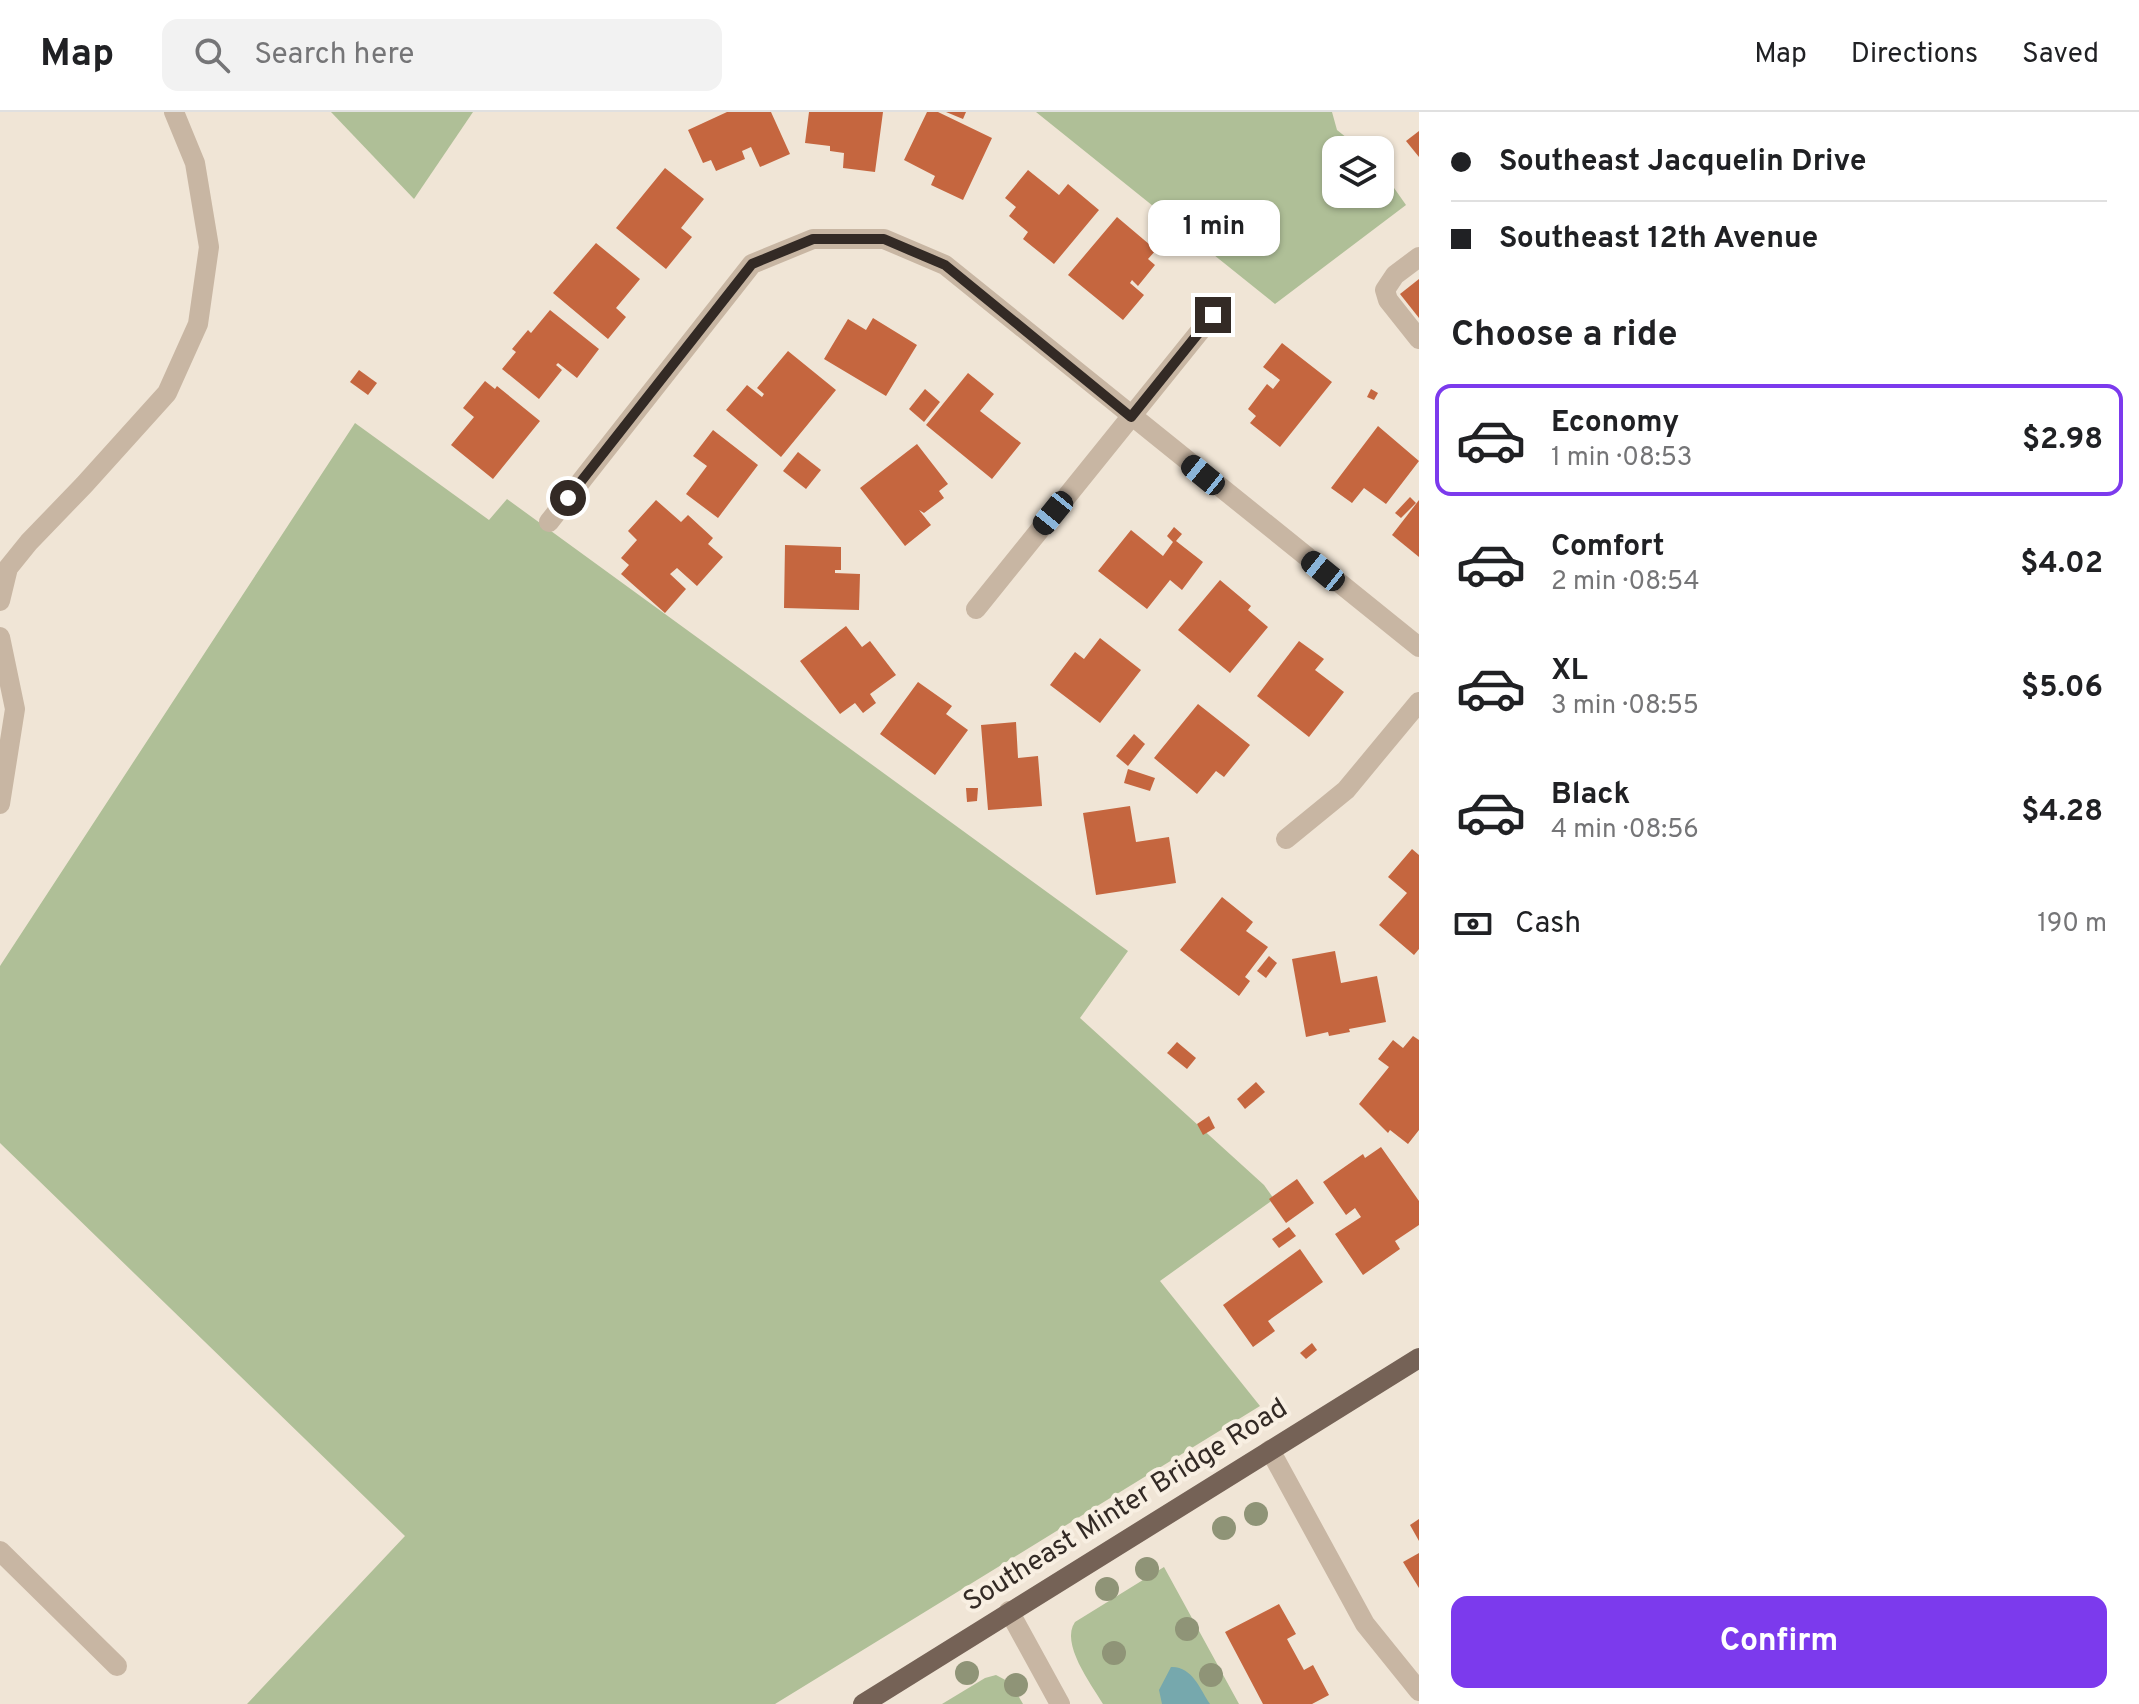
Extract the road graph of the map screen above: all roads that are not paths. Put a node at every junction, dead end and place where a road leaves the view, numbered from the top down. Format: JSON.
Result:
{"nodes":[{"id":1,"x":174,"y":112,"type":"edge"},
{"id":2,"x":1419,"y":257,"type":"edge"},
{"id":3,"x":1213,"y":315,"type":"dead end"},
{"id":4,"x":1419,"y":339,"type":"edge"},
{"id":5,"x":1131,"y":417,"type":"junction"},
{"id":6,"x":549,"y":522,"type":"dead end"},
{"id":7,"x":29,"y":542,"type":"junction"},
{"id":8,"x":0,"y":557,"type":"edge"},
{"id":9,"x":0,"y":601,"type":"edge"},
{"id":10,"x":976,"y":609,"type":"dead end"},
{"id":11,"x":0,"y":637,"type":"edge"},
{"id":12,"x":1419,"y":647,"type":"edge"},
{"id":13,"x":1419,"y":702,"type":"edge"},
{"id":14,"x":0,"y":804,"type":"edge"},
{"id":15,"x":1286,"y":839,"type":"dead end"},
{"id":16,"x":1419,"y":1358,"type":"edge"},
{"id":17,"x":1270,"y":1450,"type":"junction"},
{"id":18,"x":0,"y":1551,"type":"edge"},
{"id":19,"x":1009,"y":1611,"type":"junction"},
{"id":20,"x":117,"y":1666,"type":"dead end"},
{"id":21,"x":1417,"y":1684,"type":"edge"},
{"id":22,"x":863,"y":1704,"type":"edge"},
{"id":23,"x":1060,"y":1704,"type":"edge"}],
"edges":[{"from":1,"to":7,"type":"street"},
{"from":2,"to":4,"type":"street"},
{"from":3,"to":5,"type":"street"},
{"from":5,"to":6,"type":"street"},
{"from":5,"to":10,"type":"street"},
{"from":5,"to":12,"type":"street"},
{"from":7,"to":8,"type":"street"},
{"from":7,"to":9,"type":"street"},
{"from":11,"to":14,"type":"street"},
{"from":13,"to":15,"type":"street"},
{"from":16,"to":17,"type":"main road","name":"Southeast Minter Bridge Road"},
{"from":17,"to":19,"type":"main road","name":"Southeast Minter Bridge Road"},
{"from":17,"to":21,"type":"street"},
{"from":18,"to":20,"type":"street"},
{"from":19,"to":22,"type":"main road","name":"Southeast Minter Bridge Road"},
{"from":19,"to":23,"type":"street"}]}
